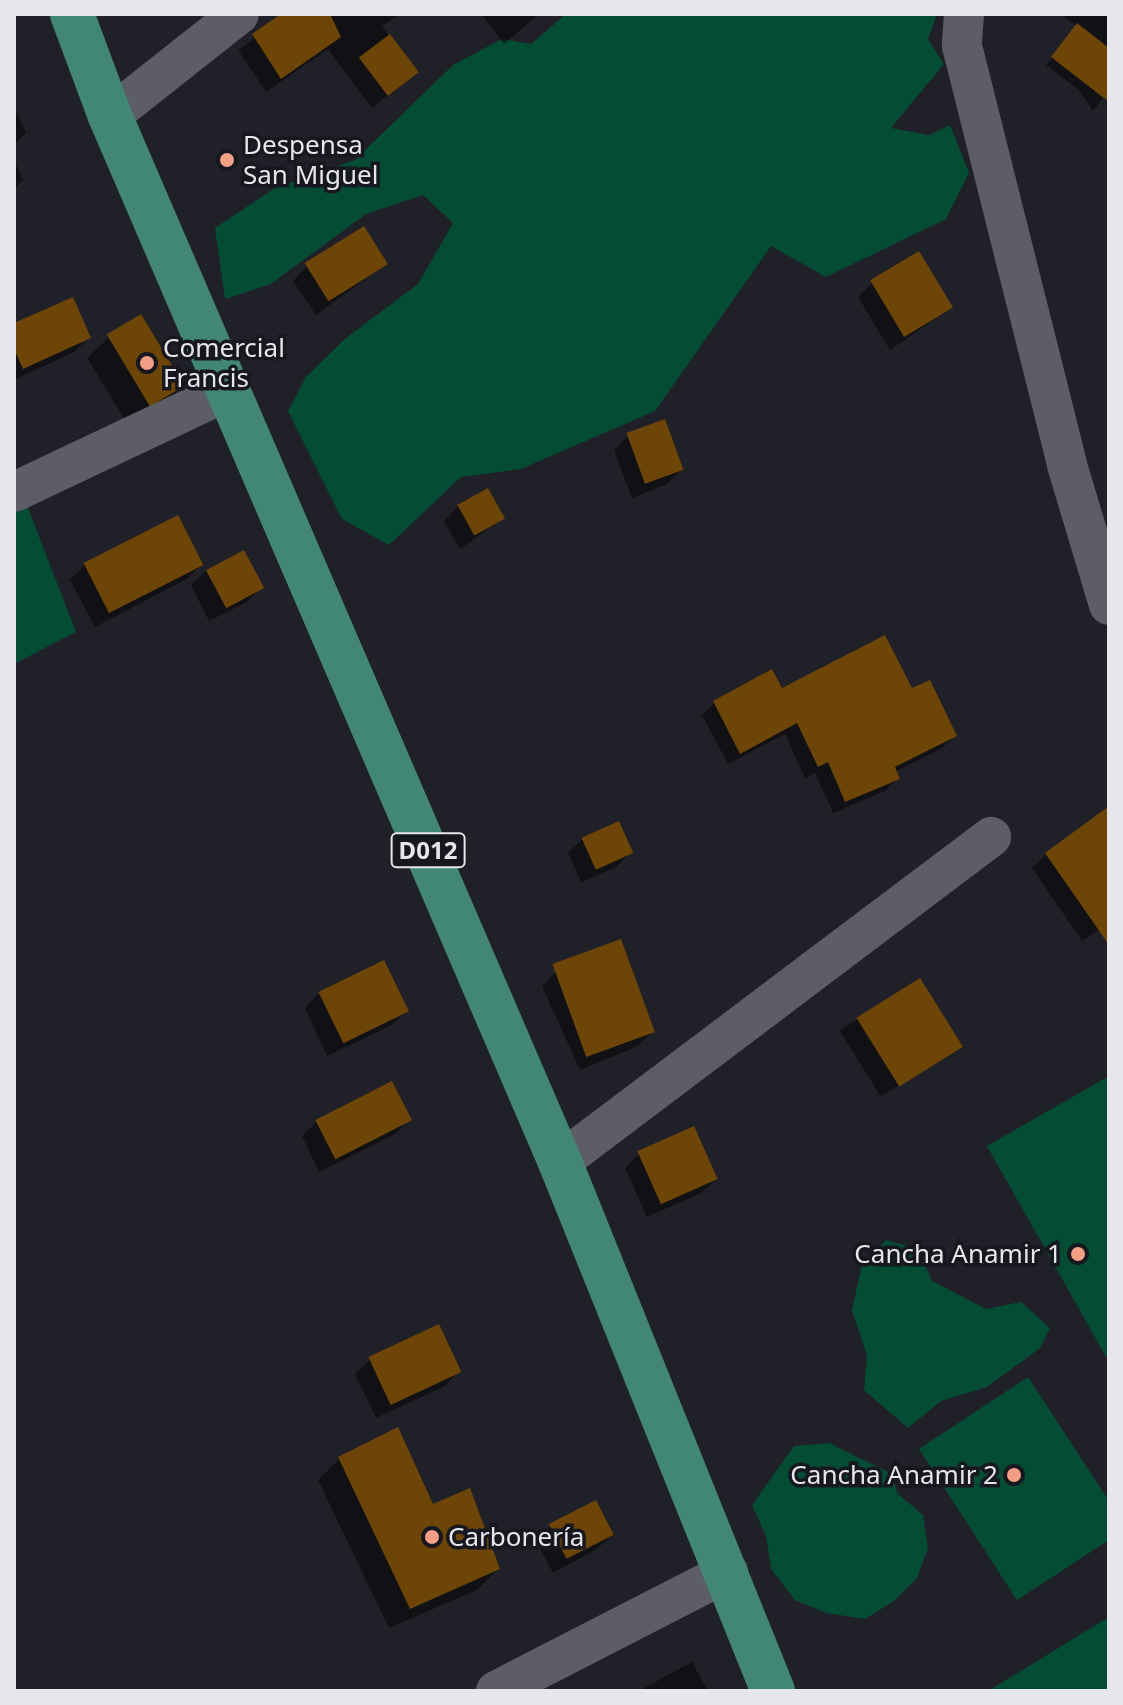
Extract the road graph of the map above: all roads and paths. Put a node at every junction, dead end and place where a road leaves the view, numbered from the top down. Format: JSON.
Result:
{"nodes":[{"id":1,"x":72,"y":14,"type":"edge"},
{"id":2,"x":239,"y":14,"type":"edge"},
{"id":3,"x":964,"y":14,"type":"edge"},
{"id":4,"x":110,"y":116,"type":"junction"},
{"id":5,"x":228,"y":391,"type":"junction"},
{"id":6,"x":14,"y":492,"type":"edge"},
{"id":7,"x":1109,"y":605,"type":"edge"},
{"id":8,"x":991,"y":837,"type":"dead end"},
{"id":9,"x":560,"y":1162,"type":"junction"},
{"id":10,"x":728,"y":1572,"type":"junction"},
{"id":11,"x":496,"y":1691,"type":"edge"},
{"id":12,"x":773,"y":1691,"type":"edge"}],
"edges":[{"from":1,"to":4,"type":"main road","number":"D012"},
{"from":2,"to":4,"type":"street"},
{"from":3,"to":7,"type":"street"},
{"from":4,"to":5,"type":"main road","number":"D012"},
{"from":5,"to":6,"type":"street"},
{"from":5,"to":9,"type":"main road","number":"D012"},
{"from":8,"to":9,"type":"street"},
{"from":9,"to":10,"type":"main road","number":"D012"},
{"from":10,"to":11,"type":"street"},
{"from":10,"to":12,"type":"main road","number":"D012"}]}
